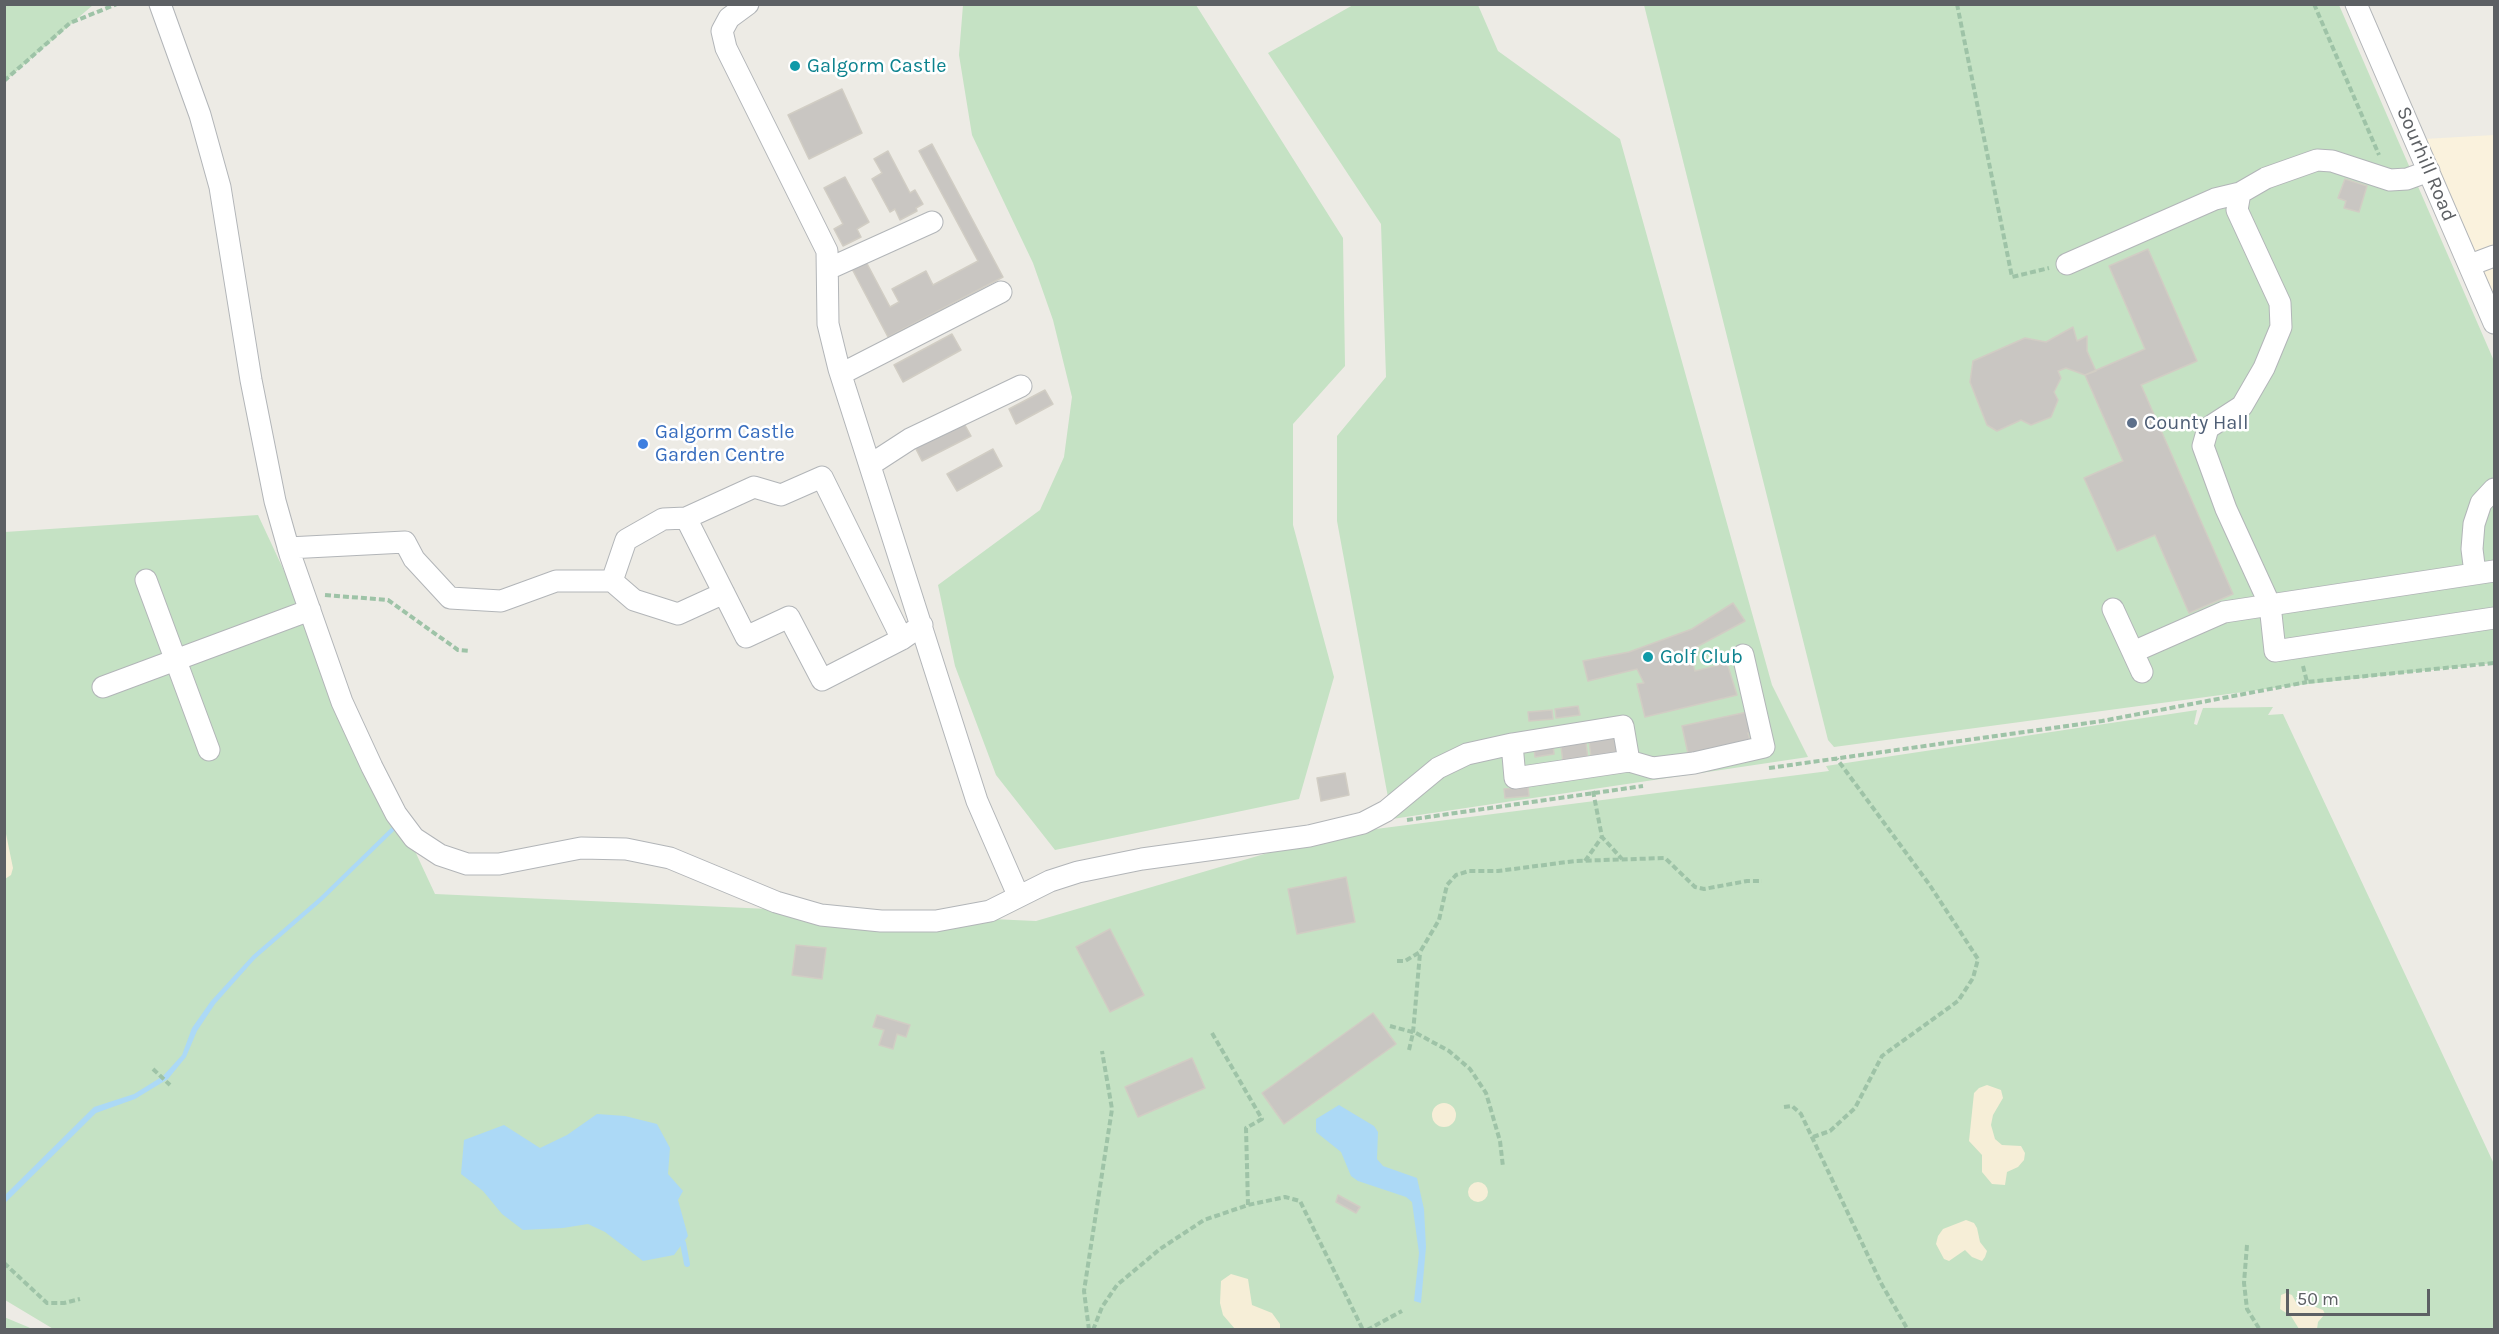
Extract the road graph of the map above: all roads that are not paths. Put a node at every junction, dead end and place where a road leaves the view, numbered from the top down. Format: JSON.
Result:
{"nodes":[{"id":1,"x":160,"y":4,"type":"edge"},
{"id":2,"x":748,"y":4,"type":"edge"},
{"id":3,"x":2356,"y":4,"type":"edge"},
{"id":4,"x":2429,"y":171,"type":"junction"},
{"id":5,"x":2240,"y":193,"type":"junction"},
{"id":6,"x":932,"y":222,"type":"dead end"},
{"id":7,"x":2494,"y":256,"type":"edge"},
{"id":8,"x":2067,"y":264,"type":"road end"},
{"id":9,"x":2470,"y":265,"type":"junction"},
{"id":10,"x":828,"y":269,"type":"junction"},
{"id":11,"x":1001,"y":292,"type":"dead end"},
{"id":12,"x":2494,"y":323,"type":"edge"},
{"id":13,"x":841,"y":374,"type":"junction"},
{"id":14,"x":1021,"y":386,"type":"dead end"},
{"id":15,"x":870,"y":465,"type":"junction"},
{"id":16,"x":2494,"y":489,"type":"edge"},
{"id":17,"x":686,"y":518,"type":"junction"},
{"id":18,"x":288,"y":548,"type":"junction"},
{"id":19,"x":2485,"y":572,"type":"edge"},
{"id":20,"x":146,"y":580,"type":"dead end"},
{"id":21,"x":612,"y":581,"type":"junction"},
{"id":22,"x":724,"y":593,"type":"junction"},
{"id":23,"x":307,"y":601,"type":"junction"},
{"id":24,"x":2270,"y":605,"type":"junction"},
{"id":25,"x":2113,"y":609,"type":"dead end"},
{"id":26,"x":2494,"y":618,"type":"edge"},
{"id":27,"x":922,"y":625,"type":"junction"},
{"id":28,"x":902,"y":639,"type":"junction"},
{"id":29,"x":2133,"y":652,"type":"junction"},
{"id":30,"x":1743,"y":655,"type":"dead end"},
{"id":31,"x":176,"y":660,"type":"junction"},
{"id":32,"x":2142,"y":672,"type":"dead end"},
{"id":33,"x":103,"y":687,"type":"dead end"},
{"id":34,"x":1512,"y":744,"type":"junction"},
{"id":35,"x":210,"y":750,"type":"dead end"},
{"id":36,"x":1629,"y":761,"type":"junction"},
{"id":37,"x":1018,"y":896,"type":"junction"}],
"edges":[{"from":1,"to":18,"type":"street"},
{"from":2,"to":10,"type":"street"},
{"from":3,"to":4,"type":"street","name":"Sourhill Road"},
{"from":4,"to":5,"type":"street"},
{"from":4,"to":9,"type":"street","name":"Sourhill Road"},
{"from":5,"to":8,"type":"street"},
{"from":5,"to":24,"type":"street"},
{"from":6,"to":10,"type":"street"},
{"from":7,"to":9,"type":"street"},
{"from":9,"to":12,"type":"street","name":"Sourhill Road"},
{"from":10,"to":13,"type":"street"},
{"from":11,"to":13,"type":"street"},
{"from":13,"to":15,"type":"street"},
{"from":14,"to":15,"type":"street"},
{"from":15,"to":27,"type":"street"},
{"from":16,"to":19,"type":"street"},
{"from":17,"to":21,"type":"street"},
{"from":17,"to":22,"type":"street"},
{"from":17,"to":28,"type":"street"},
{"from":18,"to":21,"type":"street"},
{"from":18,"to":23,"type":"street"},
{"from":19,"to":24,"type":"street"},
{"from":20,"to":31,"type":"street"},
{"from":21,"to":22,"type":"street"},
{"from":22,"to":28,"type":"street"},
{"from":23,"to":31,"type":"street"},
{"from":23,"to":37,"type":"street"},
{"from":24,"to":26,"type":"street"},
{"from":24,"to":29,"type":"street"},
{"from":25,"to":29,"type":"street"},
{"from":27,"to":28,"type":"street"},
{"from":27,"to":37,"type":"street"},
{"from":29,"to":32,"type":"street"},
{"from":30,"to":36,"type":"street"},
{"from":31,"to":33,"type":"street"},
{"from":31,"to":35,"type":"street"},
{"from":34,"to":36,"type":"street"},
{"from":34,"to":36,"type":"street"},
{"from":34,"to":37,"type":"street"}]}
